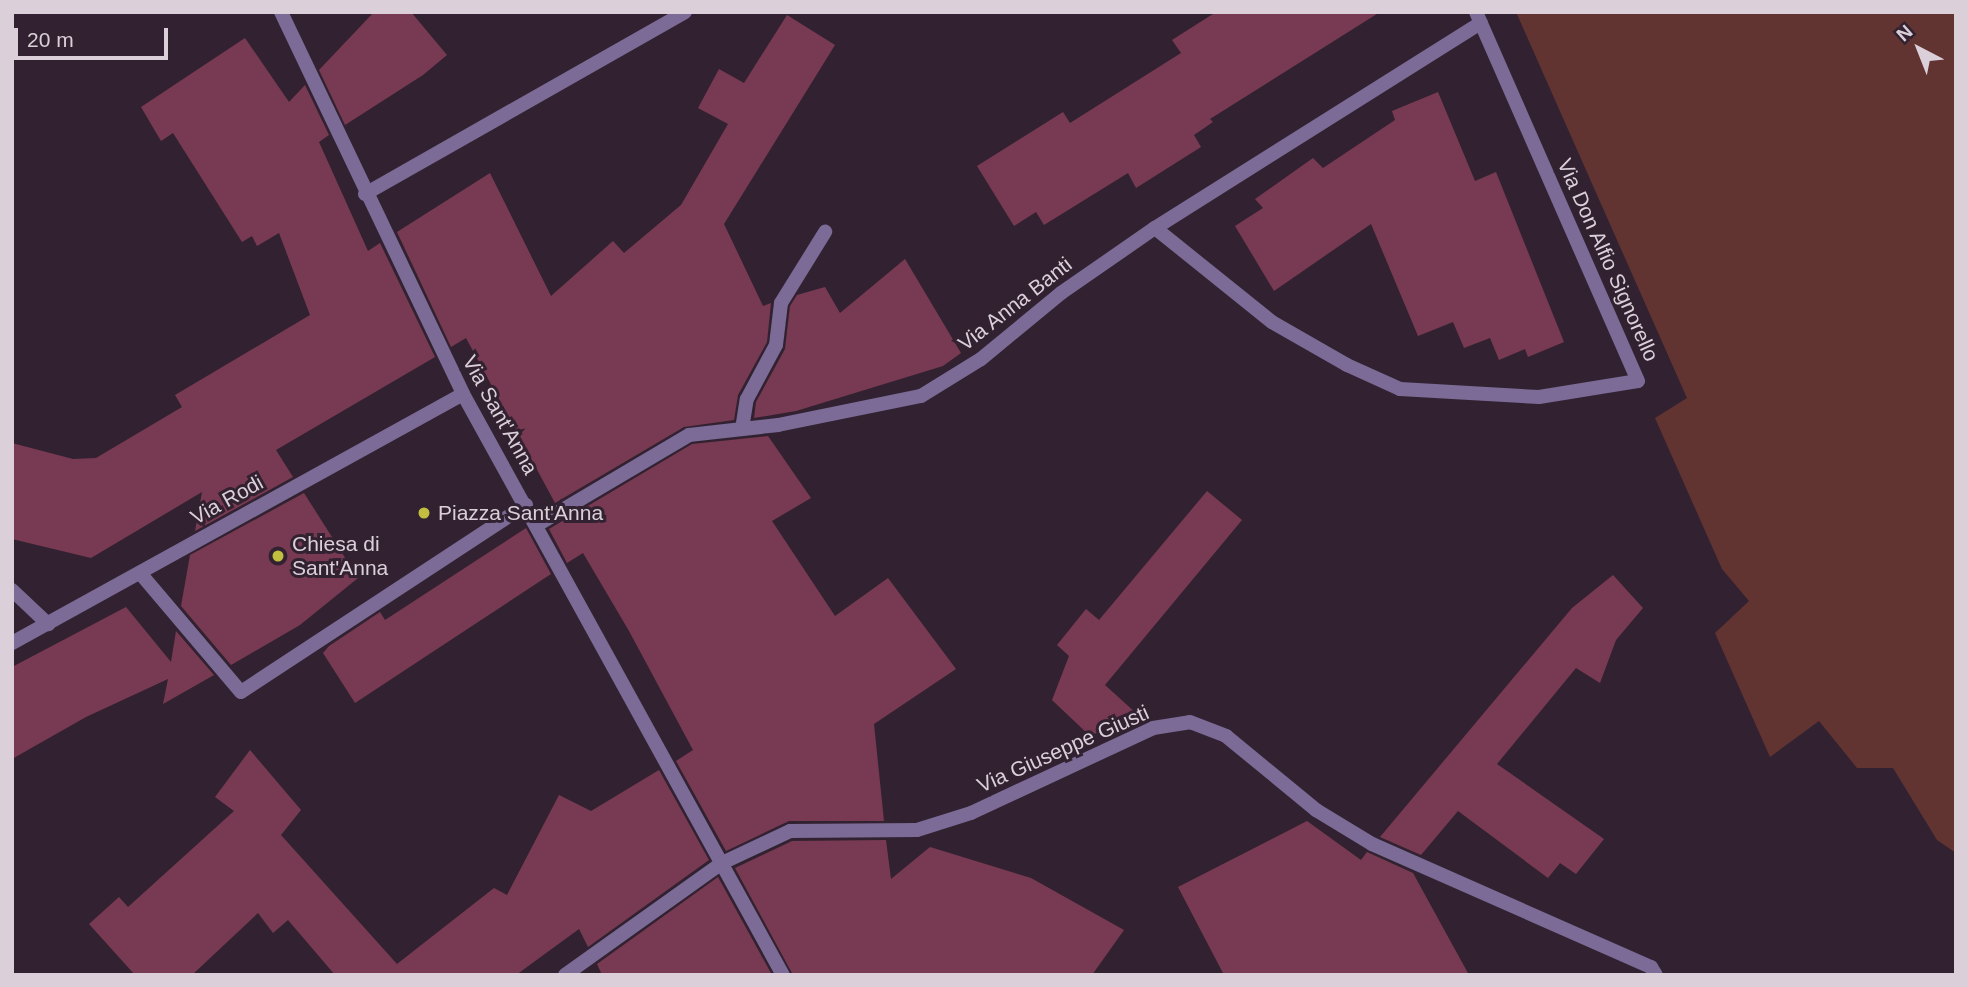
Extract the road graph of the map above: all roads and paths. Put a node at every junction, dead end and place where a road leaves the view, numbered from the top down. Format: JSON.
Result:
{"nodes":[{"id":1,"x":281,"y":12,"type":"edge"},
{"id":2,"x":685,"y":12,"type":"edge"},
{"id":3,"x":1478,"y":18,"type":"edge"},
{"id":4,"x":365,"y":194,"type":"junction"},
{"id":5,"x":1155,"y":228,"type":"junction"},
{"id":6,"x":825,"y":232,"type":"dead end"},
{"id":7,"x":463,"y":394,"type":"junction"},
{"id":8,"x":742,"y":429,"type":"junction"},
{"id":9,"x":526,"y":505,"type":"junction"},
{"id":10,"x":537,"y":524,"type":"junction"},
{"id":11,"x":140,"y":573,"type":"junction"},
{"id":12,"x":12,"y":590,"type":"edge"},
{"id":13,"x":48,"y":624,"type":"junction"},
{"id":14,"x":12,"y":643,"type":"edge"},
{"id":15,"x":722,"y":863,"type":"junction"},
{"id":16,"x":565,"y":975,"type":"edge"},
{"id":17,"x":783,"y":975,"type":"edge"},
{"id":18,"x":1656,"y":975,"type":"edge"}],
"edges":[{"from":1,"to":4,"type":"street","name":"Via Sant'Anna"},
{"from":2,"to":4,"type":"street"},
{"from":3,"to":5,"type":"street","name":"Via Anna Banti"},
{"from":3,"to":5,"type":"street","name":"Via Don Alfio Signorello"},
{"from":4,"to":7,"type":"street","name":"Via Sant'Anna"},
{"from":5,"to":8,"type":"street","name":"Via Anna Banti"},
{"from":6,"to":8,"type":"street"},
{"from":7,"to":9,"type":"street","name":"Via Sant'Anna"},
{"from":7,"to":11,"type":"street","name":"Via Rodi"},
{"from":8,"to":10,"type":"street","name":"Via Anna Banti"},
{"from":9,"to":10,"type":"street","name":"Via Sant'Anna"},
{"from":9,"to":11,"type":"street"},
{"from":10,"to":15,"type":"street","name":"Via Sant'Anna"},
{"from":11,"to":13,"type":"street","name":"Via Rodi"},
{"from":12,"to":13,"type":"street"},
{"from":13,"to":14,"type":"street","name":"Via Rodi"},
{"from":15,"to":16,"type":"street","name":"Via Giuseppe Giusti"},
{"from":15,"to":17,"type":"street","name":"Via Sant'Anna"},
{"from":15,"to":18,"type":"street","name":"Via Giuseppe Giusti"}]}
